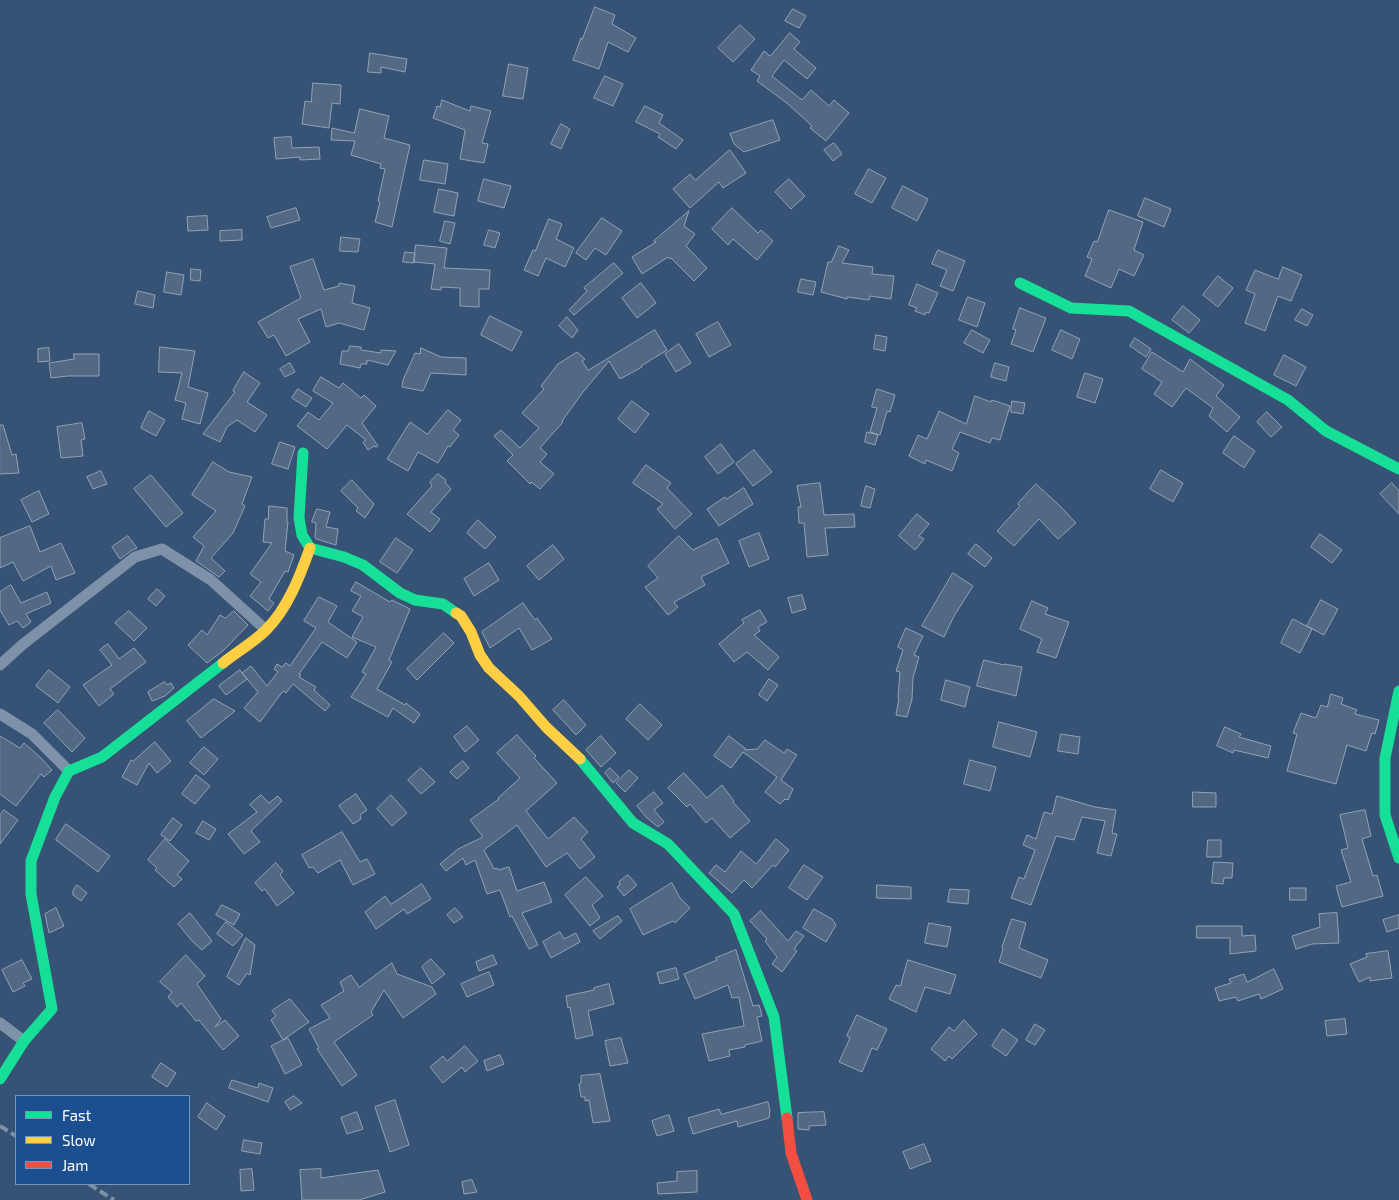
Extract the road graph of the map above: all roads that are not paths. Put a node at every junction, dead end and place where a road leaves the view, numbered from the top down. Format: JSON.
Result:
{"nodes":[{"id":1,"x":1020,"y":283,"type":"dead end"},
{"id":2,"x":303,"y":454,"type":"dead end"},
{"id":3,"x":1399,"y":469,"type":"edge"},
{"id":4,"x":310,"y":548,"type":"junction"},
{"id":5,"x":266,"y":630,"type":"junction"},
{"id":6,"x":0,"y":665,"type":"edge"},
{"id":7,"x":1399,"y":691,"type":"edge"},
{"id":8,"x":0,"y":714,"type":"edge"},
{"id":9,"x":69,"y":771,"type":"junction"},
{"id":10,"x":1399,"y":858,"type":"edge"},
{"id":11,"x":0,"y":1023,"type":"edge"},
{"id":12,"x":24,"y":1041,"type":"junction"},
{"id":13,"x":0,"y":1079,"type":"edge"},
{"id":14,"x":807,"y":1200,"type":"edge"}],
"edges":[{"from":1,"to":3,"type":"street"},
{"from":2,"to":4,"type":"street"},
{"from":4,"to":5,"type":"street"},
{"from":4,"to":14,"type":"street"},
{"from":5,"to":6,"type":"street"},
{"from":5,"to":9,"type":"street"},
{"from":7,"to":10,"type":"street"},
{"from":8,"to":9,"type":"street"},
{"from":9,"to":12,"type":"street"},
{"from":11,"to":12,"type":"street"},
{"from":12,"to":13,"type":"street"}]}
